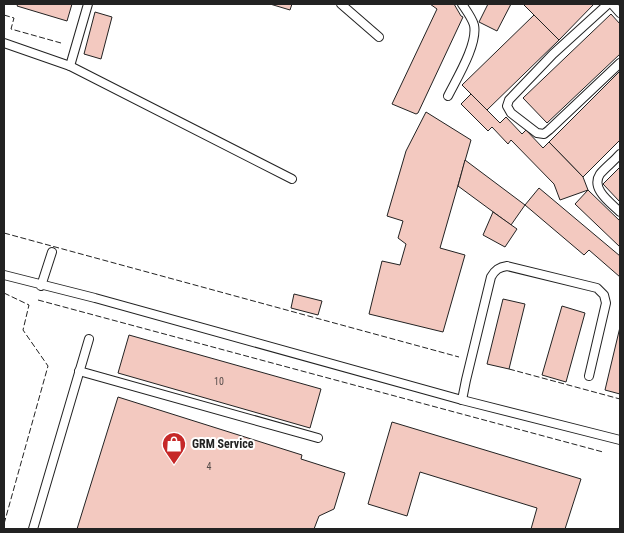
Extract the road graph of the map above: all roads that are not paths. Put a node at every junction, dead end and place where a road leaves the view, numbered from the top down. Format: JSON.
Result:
{"nodes":[{"id":1,"x":88,"y":4,"type":"edge"},
{"id":2,"x":341,"y":4,"type":"edge"},
{"id":3,"x":462,"y":4,"type":"edge"},
{"id":4,"x":608,"y":4,"type":"edge"},
{"id":5,"x":612,"y":4,"type":"edge"},
{"id":6,"x":620,"y":12,"type":"edge"},
{"id":7,"x":379,"y":37,"type":"dead end"},
{"id":8,"x":4,"y":43,"type":"edge"},
{"id":9,"x":620,"y":63,"type":"edge"},
{"id":10,"x":70,"y":66,"type":"junction"},
{"id":11,"x":448,"y":96,"type":"dead end"},
{"id":12,"x":620,"y":154,"type":"edge"},
{"id":13,"x":292,"y":179,"type":"dead end"},
{"id":14,"x":620,"y":212,"type":"edge"},
{"id":15,"x":52,"y":252,"type":"dead end"},
{"id":16,"x":4,"y":275,"type":"edge"},
{"id":17,"x":41,"y":286,"type":"junction"},
{"id":18,"x":89,"y":338,"type":"dead end"},
{"id":19,"x":79,"y":371,"type":"junction"},
{"id":20,"x":589,"y":376,"type":"dead end"},
{"id":21,"x":462,"y":400,"type":"junction"},
{"id":22,"x":318,"y":438,"type":"dead end"},
{"id":23,"x":620,"y":440,"type":"edge"},
{"id":24,"x":33,"y":529,"type":"edge"}],
"edges":[{"from":1,"to":10,"type":"lane"},
{"from":2,"to":7,"type":"lane"},
{"from":3,"to":11,"type":"lane"},
{"from":4,"to":9,"type":"lane"},
{"from":5,"to":6,"type":"lane"},
{"from":8,"to":10,"type":"lane"},
{"from":10,"to":13,"type":"lane"},
{"from":12,"to":14,"type":"lane"},
{"from":15,"to":17,"type":"lane"},
{"from":16,"to":17,"type":"lane"},
{"from":17,"to":21,"type":"lane"},
{"from":18,"to":19,"type":"lane"},
{"from":19,"to":22,"type":"lane"},
{"from":19,"to":24,"type":"lane"},
{"from":20,"to":21,"type":"lane"},
{"from":21,"to":23,"type":"lane"}]}
